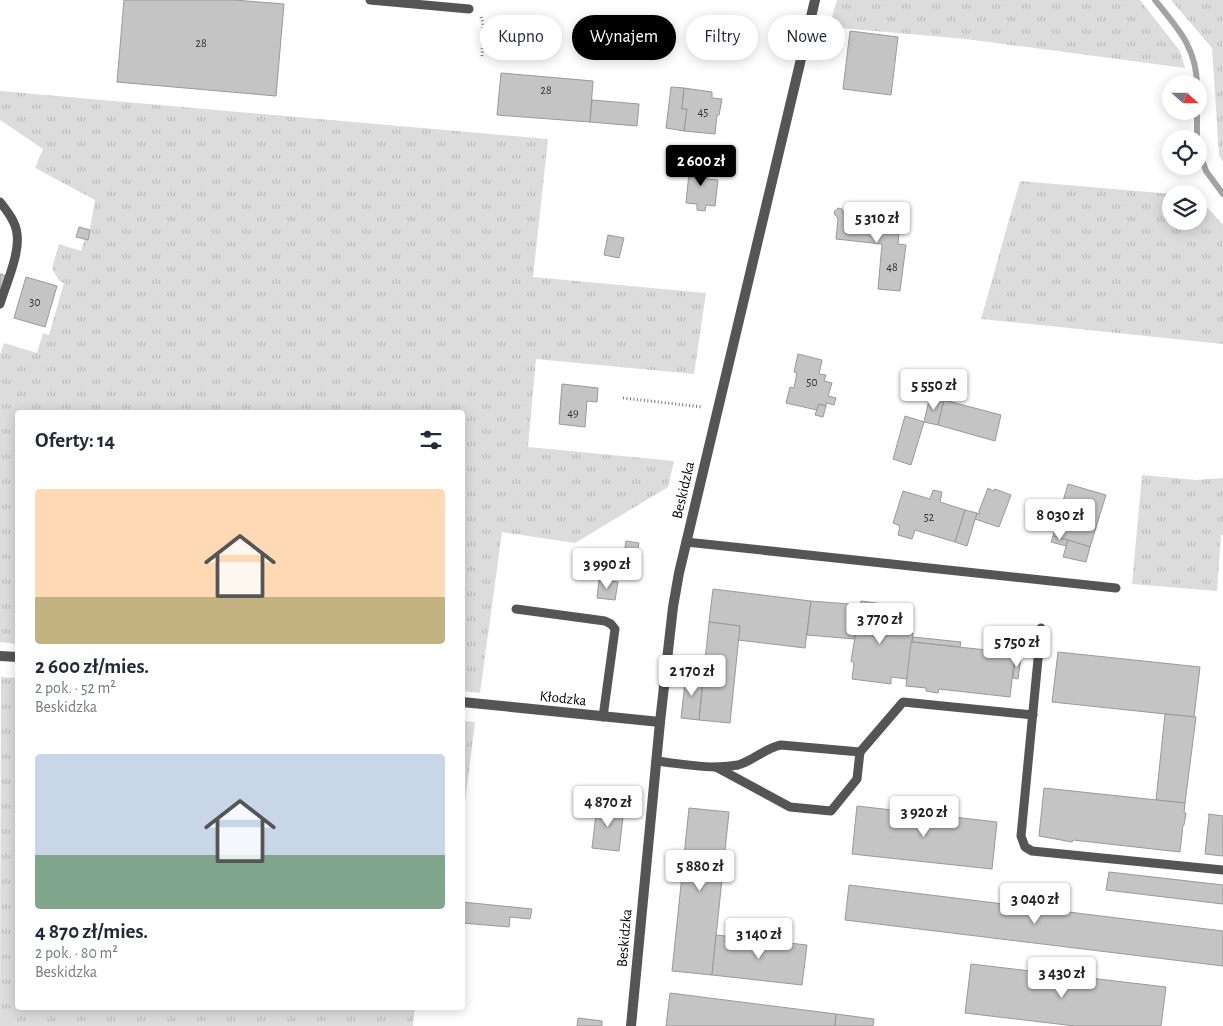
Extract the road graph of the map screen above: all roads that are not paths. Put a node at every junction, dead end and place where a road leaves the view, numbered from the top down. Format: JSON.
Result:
{"nodes":[{"id":1,"x":370,"y":0,"type":"edge"},
{"id":2,"x":815,"y":0,"type":"edge"},
{"id":3,"x":469,"y":9,"type":"road end"},
{"id":4,"x":0,"y":202,"type":"edge"},
{"id":5,"x":0,"y":304,"type":"edge"},
{"id":6,"x":686,"y":542,"type":"junction"},
{"id":7,"x":1116,"y":588,"type":"dead end"},
{"id":8,"x":516,"y":609,"type":"dead end"},
{"id":9,"x":1041,"y":628,"type":"dead end"},
{"id":10,"x":0,"y":656,"type":"edge"},
{"id":11,"x":15,"y":657,"type":"edge"},
{"id":12,"x":465,"y":702,"type":"edge"},
{"id":13,"x":1033,"y":715,"type":"junction"},
{"id":14,"x":603,"y":717,"type":"junction"},
{"id":15,"x":660,"y":722,"type":"junction"},
{"id":16,"x":860,"y":752,"type":"junction"},
{"id":17,"x":656,"y":761,"type":"junction"},
{"id":18,"x":716,"y":767,"type":"junction"},
{"id":19,"x":1223,"y":870,"type":"edge"},
{"id":20,"x":631,"y":1026,"type":"edge"}],
"edges":[{"from":1,"to":3,"type":"lane"},
{"from":2,"to":6,"type":"street","name":"Beskidzka"},
{"from":4,"to":5,"type":"lane"},
{"from":6,"to":7,"type":"lane"},
{"from":6,"to":15,"type":"street","name":"Beskidzka"},
{"from":8,"to":14,"type":"lane"},
{"from":9,"to":13,"type":"lane"},
{"from":10,"to":11,"type":"street"},
{"from":12,"to":14,"type":"street","name":"Kłodzka"},
{"from":13,"to":16,"type":"lane"},
{"from":13,"to":19,"type":"lane"},
{"from":14,"to":15,"type":"street","name":"Kłodzka"},
{"from":15,"to":17,"type":"street","name":"Beskidzka"},
{"from":16,"to":18,"type":"lane"},
{"from":16,"to":18,"type":"lane"},
{"from":17,"to":18,"type":"lane"},
{"from":17,"to":20,"type":"street","name":"Beskidzka"}]}
